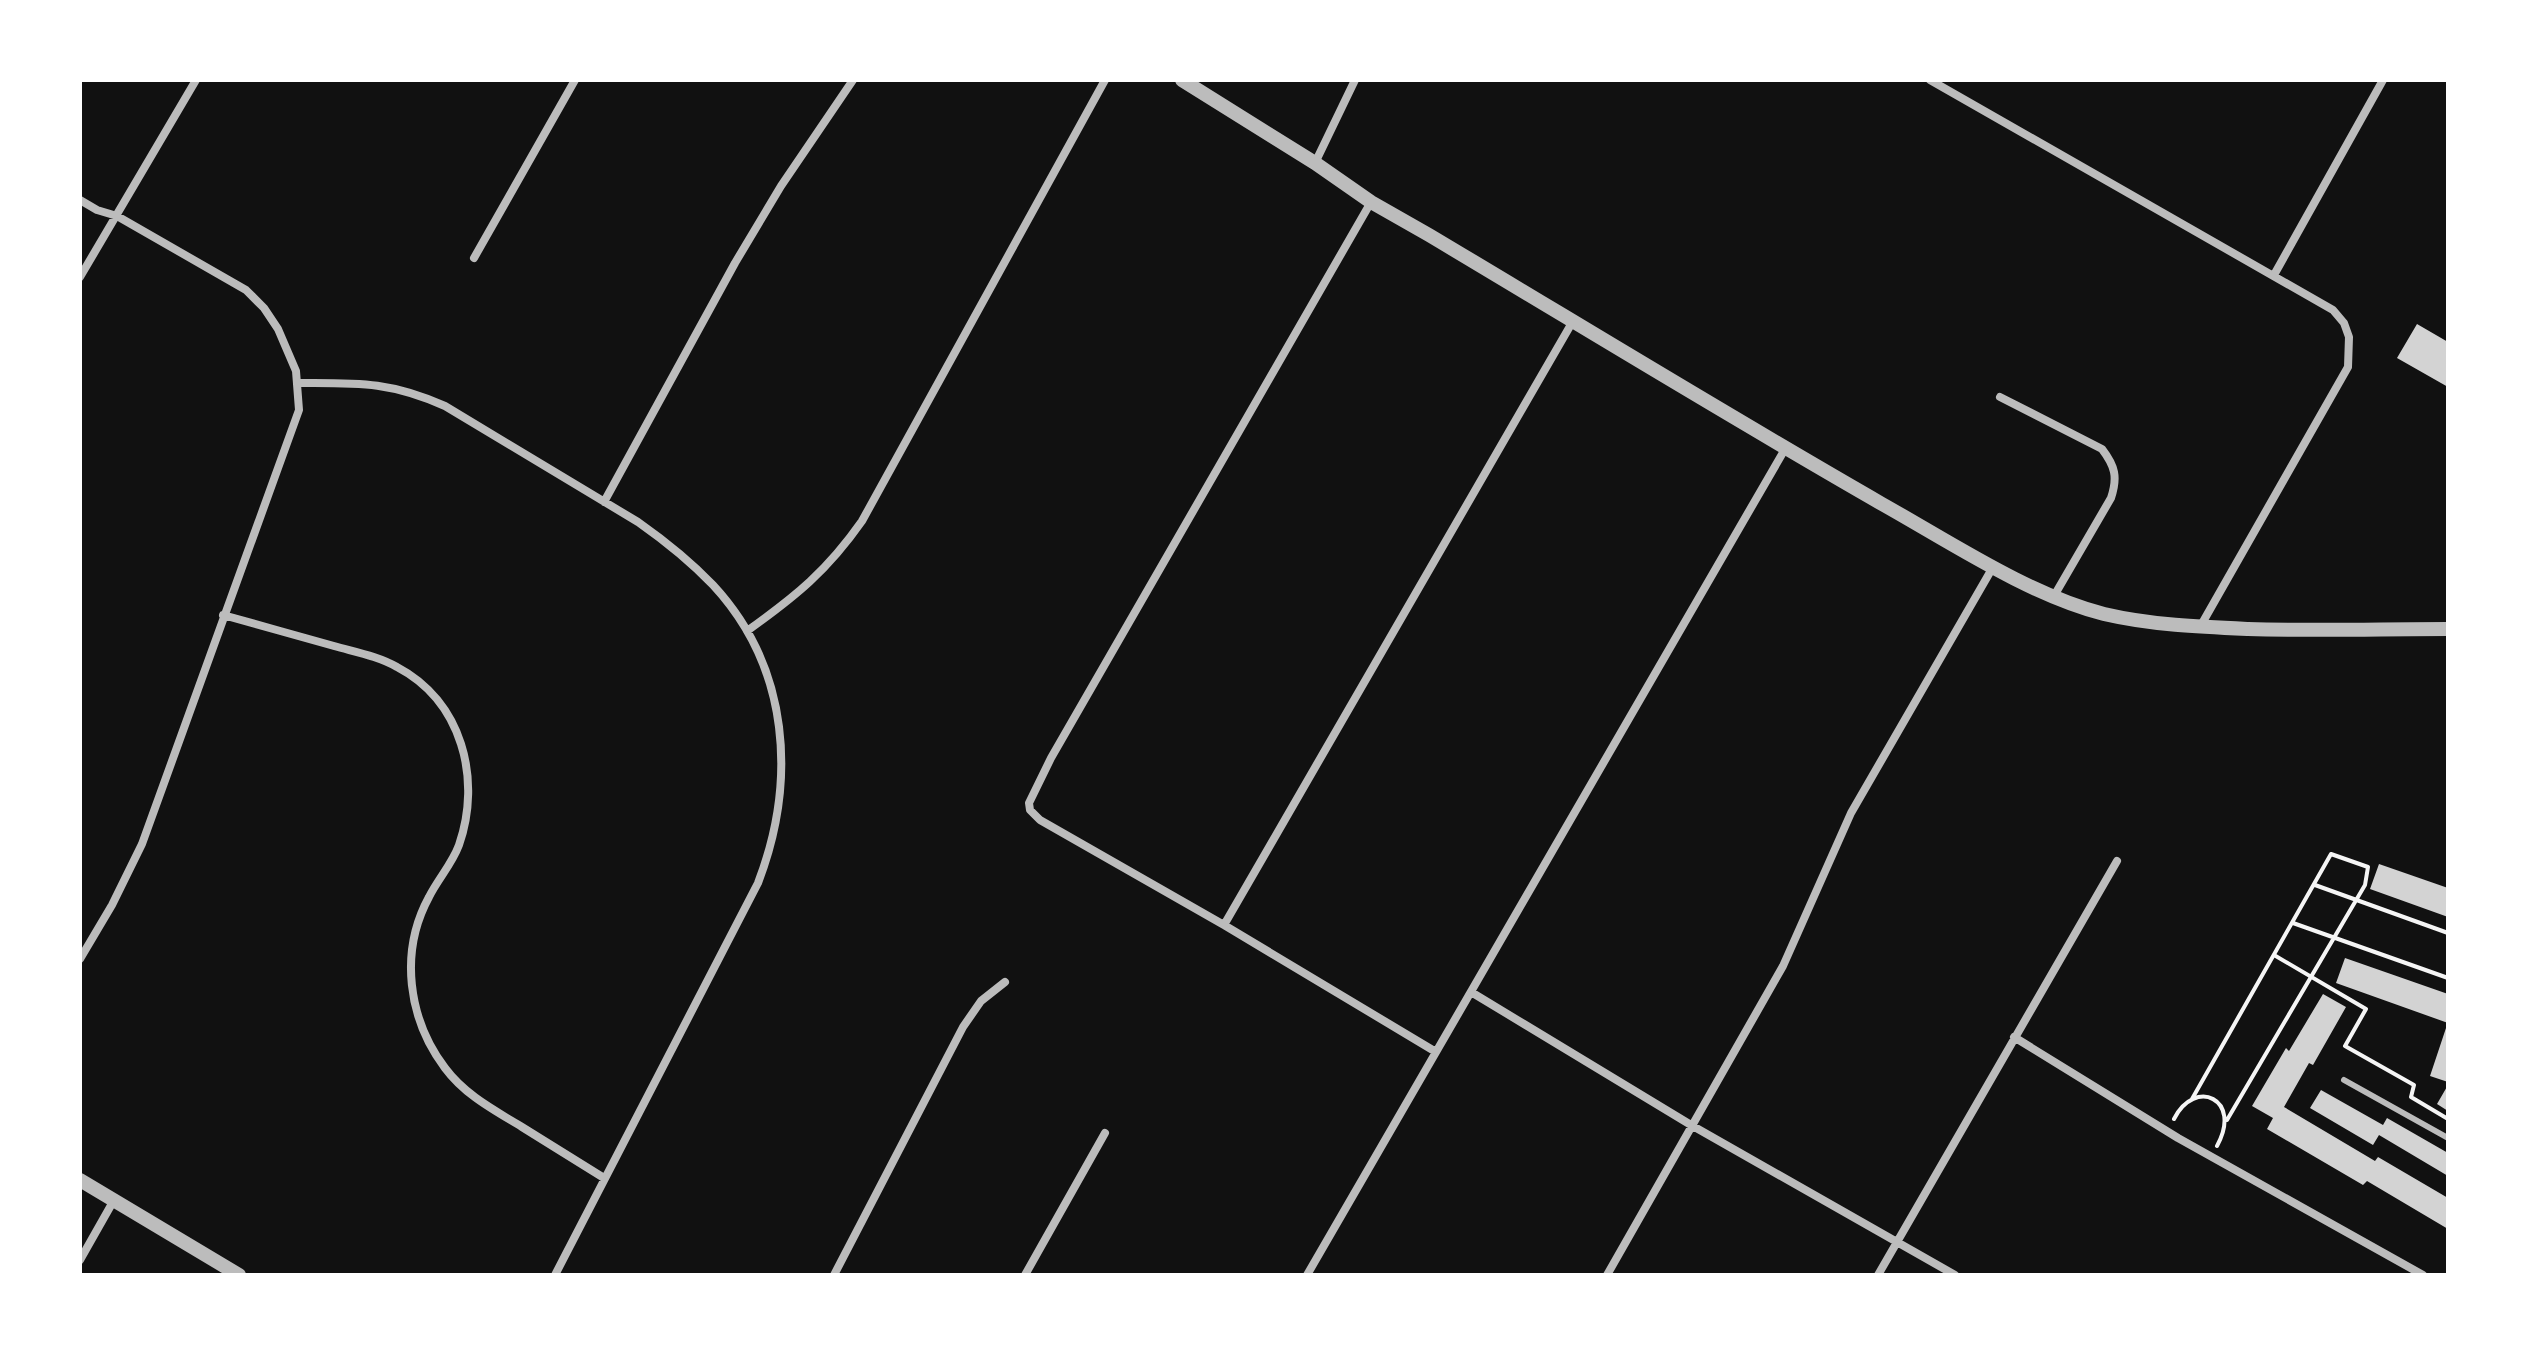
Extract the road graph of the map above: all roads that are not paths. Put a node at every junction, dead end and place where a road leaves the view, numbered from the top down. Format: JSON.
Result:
{"nodes":[{"id":1,"x":196,"y":80,"type":"edge"},
{"id":2,"x":575,"y":80,"type":"edge"},
{"id":3,"x":853,"y":80,"type":"edge"},
{"id":4,"x":1105,"y":80,"type":"edge"},
{"id":5,"x":1182,"y":80,"type":"edge"},
{"id":6,"x":1355,"y":80,"type":"edge"},
{"id":7,"x":1930,"y":80,"type":"edge"},
{"id":8,"x":2383,"y":80,"type":"edge"},
{"id":9,"x":1315,"y":163,"type":"junction"},
{"id":10,"x":80,"y":200,"type":"edge"},
{"id":11,"x":1371,"y":202,"type":"junction"},
{"id":12,"x":117,"y":216,"type":"junction"},
{"id":13,"x":474,"y":258,"type":"dead end"},
{"id":14,"x":2274,"y":275,"type":"junction"},
{"id":15,"x":80,"y":277,"type":"edge"},
{"id":16,"x":1573,"y":321,"type":"junction"},
{"id":17,"x":298,"y":383,"type":"junction"},
{"id":18,"x":2000,"y":397,"type":"dead end"},
{"id":19,"x":1785,"y":449,"type":"junction"},
{"id":20,"x":604,"y":502,"type":"junction"},
{"id":21,"x":1993,"y":567,"type":"junction"},
{"id":22,"x":2054,"y":596,"type":"junction"},
{"id":23,"x":223,"y":615,"type":"junction"},
{"id":24,"x":2200,"y":627,"type":"junction"},
{"id":25,"x":2448,"y":629,"type":"edge"},
{"id":26,"x":747,"y":631,"type":"junction"},
{"id":27,"x":2117,"y":861,"type":"dead end"},
{"id":28,"x":1224,"y":925,"type":"junction"},
{"id":29,"x":80,"y":959,"type":"edge"},
{"id":30,"x":1005,"y":982,"type":"dead end"},
{"id":31,"x":1471,"y":992,"type":"junction"},
{"id":32,"x":2014,"y":1037,"type":"junction"},
{"id":33,"x":1436,"y":1052,"type":"junction"},
{"id":34,"x":2344,"y":1080,"type":"dead end"},
{"id":35,"x":1691,"y":1125,"type":"junction"},
{"id":36,"x":1105,"y":1133,"type":"dead end"},
{"id":37,"x":2448,"y":1138,"type":"edge"},
{"id":38,"x":604,"y":1178,"type":"junction"},
{"id":39,"x":80,"y":1180,"type":"edge"},
{"id":40,"x":114,"y":1200,"type":"junction"},
{"id":41,"x":1897,"y":1241,"type":"junction"},
{"id":42,"x":80,"y":1260,"type":"edge"},
{"id":43,"x":239,"y":1275,"type":"edge"},
{"id":44,"x":555,"y":1275,"type":"edge"},
{"id":45,"x":834,"y":1275,"type":"edge"},
{"id":46,"x":1025,"y":1275,"type":"edge"},
{"id":47,"x":1307,"y":1275,"type":"edge"},
{"id":48,"x":1607,"y":1275,"type":"edge"},
{"id":49,"x":1878,"y":1275,"type":"edge"},
{"id":50,"x":1955,"y":1275,"type":"edge"},
{"id":51,"x":2423,"y":1275,"type":"edge"}],
"edges":[{"from":1,"to":12,"type":"street"},
{"from":2,"to":13,"type":"street"},
{"from":3,"to":20,"type":"street"},
{"from":4,"to":26,"type":"street"},
{"from":5,"to":9,"type":"street"},
{"from":6,"to":9,"type":"street"},
{"from":7,"to":14,"type":"street"},
{"from":8,"to":14,"type":"street"},
{"from":9,"to":11,"type":"street"},
{"from":10,"to":12,"type":"street"},
{"from":11,"to":16,"type":"street"},
{"from":11,"to":28,"type":"street"},
{"from":12,"to":15,"type":"street"},
{"from":12,"to":17,"type":"street"},
{"from":14,"to":24,"type":"street"},
{"from":16,"to":19,"type":"street"},
{"from":16,"to":28,"type":"street"},
{"from":17,"to":20,"type":"street"},
{"from":17,"to":23,"type":"street"},
{"from":18,"to":22,"type":"street"},
{"from":19,"to":21,"type":"street"},
{"from":19,"to":31,"type":"street"},
{"from":20,"to":26,"type":"street"},
{"from":21,"to":22,"type":"street"},
{"from":21,"to":35,"type":"street"},
{"from":22,"to":24,"type":"street"},
{"from":23,"to":29,"type":"street"},
{"from":23,"to":38,"type":"street"},
{"from":24,"to":25,"type":"street"},
{"from":26,"to":38,"type":"street"},
{"from":27,"to":32,"type":"street"},
{"from":28,"to":33,"type":"street"},
{"from":30,"to":45,"type":"street"},
{"from":31,"to":33,"type":"street"},
{"from":31,"to":35,"type":"street"},
{"from":32,"to":41,"type":"street"},
{"from":32,"to":51,"type":"street"},
{"from":33,"to":47,"type":"street"},
{"from":34,"to":37,"type":"lane"},
{"from":35,"to":41,"type":"street"},
{"from":35,"to":48,"type":"street"},
{"from":36,"to":46,"type":"street"},
{"from":38,"to":44,"type":"street"},
{"from":39,"to":40,"type":"street"},
{"from":40,"to":42,"type":"street"},
{"from":40,"to":43,"type":"street"},
{"from":41,"to":49,"type":"street"},
{"from":41,"to":50,"type":"street"}]}
